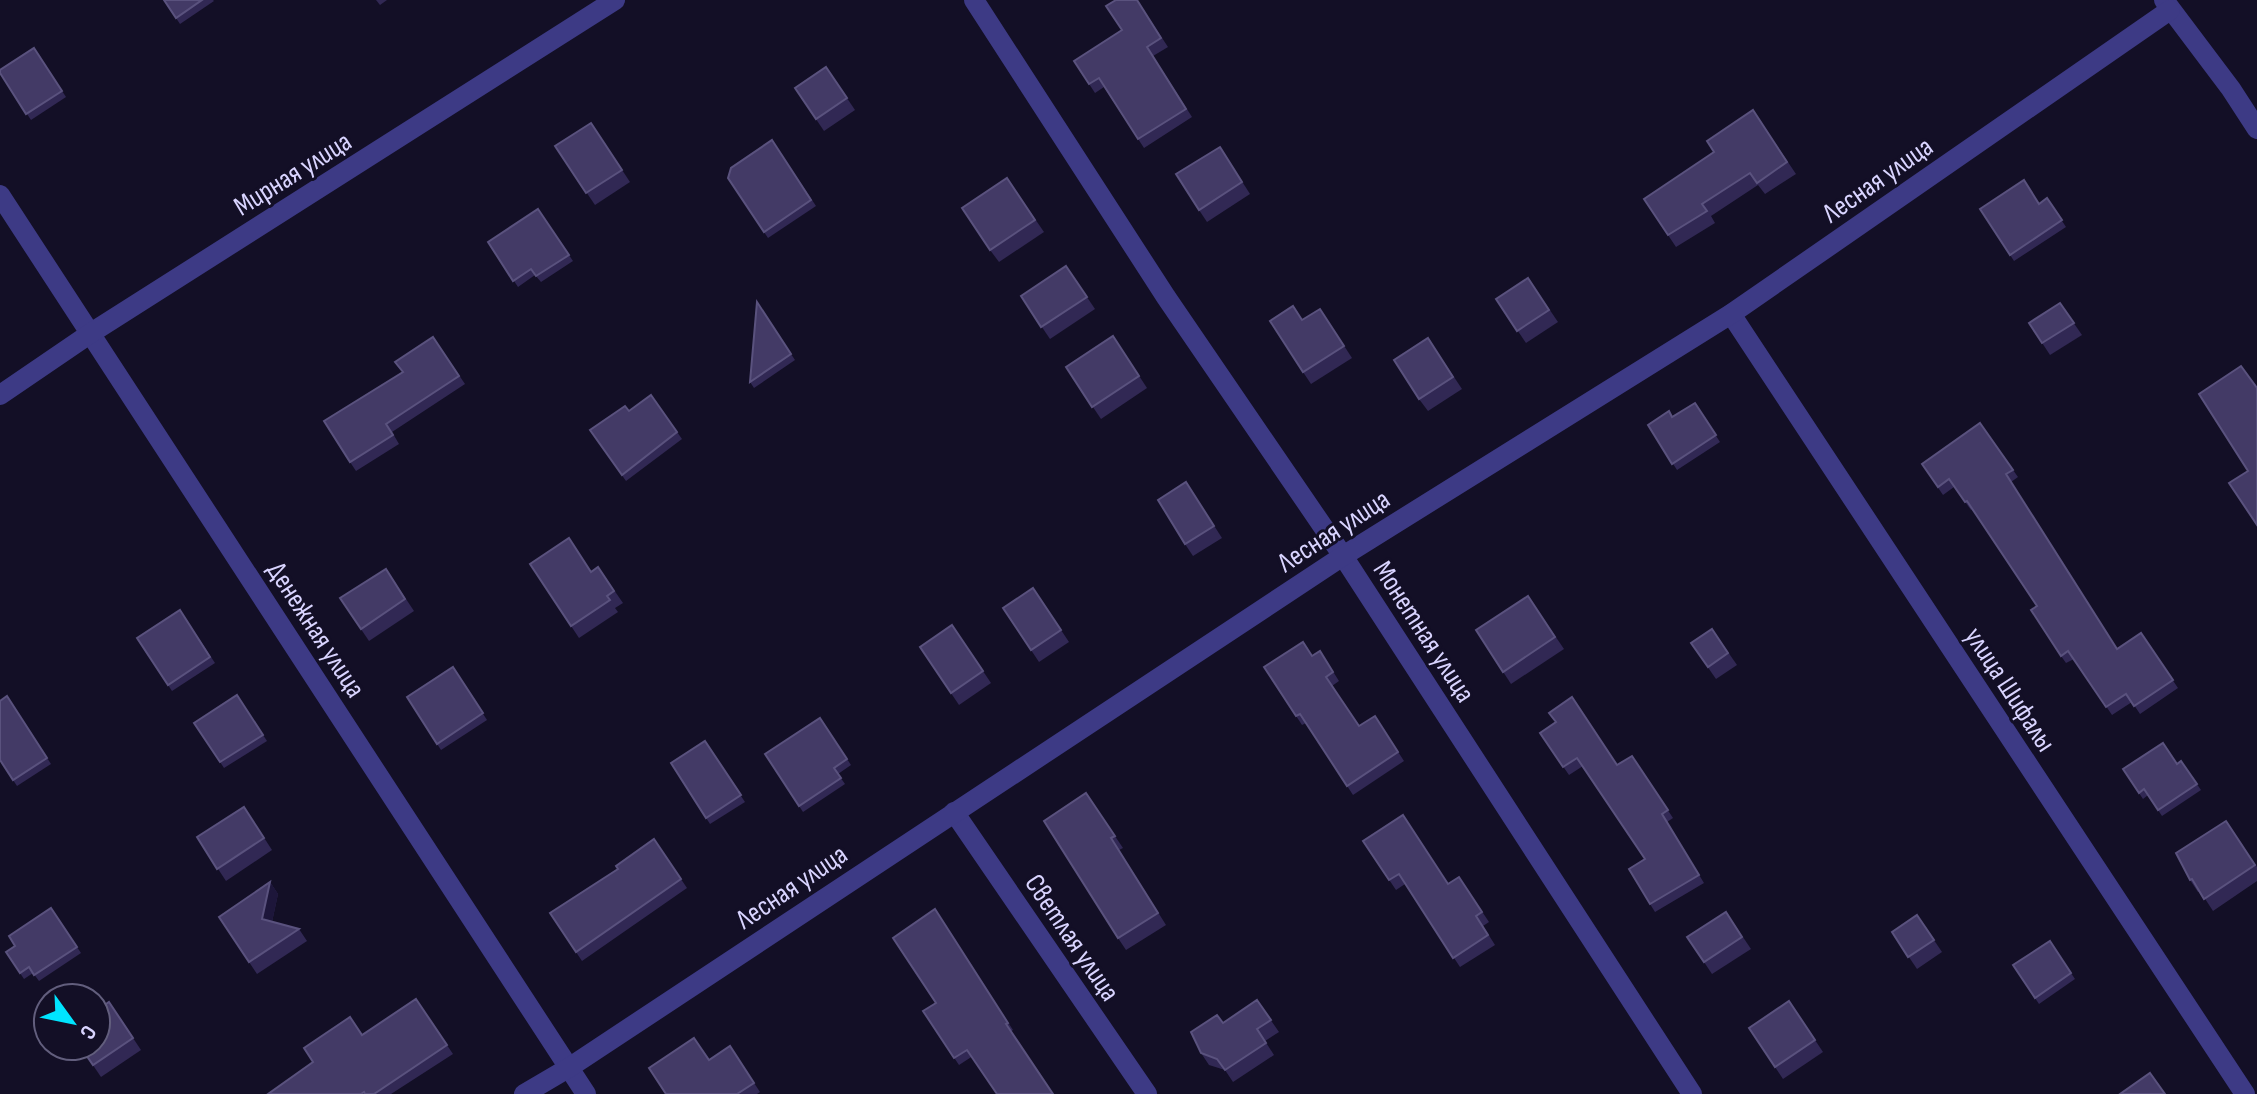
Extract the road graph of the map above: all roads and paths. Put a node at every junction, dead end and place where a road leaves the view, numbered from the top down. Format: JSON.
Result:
{"nodes":[{"id":1,"x":615,"y":0,"type":"edge"},
{"id":2,"x":974,"y":0,"type":"edge"},
{"id":3,"x":2167,"y":5,"type":"edge"},
{"id":4,"x":2257,"y":129,"type":"edge"},
{"id":5,"x":0,"y":195,"type":"edge"},
{"id":6,"x":1731,"y":314,"type":"junction"},
{"id":7,"x":91,"y":333,"type":"junction"},
{"id":8,"x":0,"y":395,"type":"edge"},
{"id":9,"x":1343,"y":556,"type":"junction"},
{"id":10,"x":954,"y":812,"type":"junction"},
{"id":11,"x":570,"y":1067,"type":"junction"},
{"id":12,"x":524,"y":1094,"type":"edge"},
{"id":13,"x":586,"y":1094,"type":"edge"},
{"id":14,"x":1147,"y":1094,"type":"edge"},
{"id":15,"x":1692,"y":1094,"type":"edge"},
{"id":16,"x":2245,"y":1094,"type":"edge"}],
"edges":[{"from":1,"to":7,"type":"street","name":"Мирная улица"},
{"from":2,"to":9,"type":"street","name":"Монетная улица"},
{"from":3,"to":4,"type":"street"},
{"from":3,"to":6,"type":"street","name":"Лесная улица"},
{"from":5,"to":7,"type":"street","name":"Денежная улица"},
{"from":6,"to":9,"type":"street","name":"Лесная улица"},
{"from":6,"to":16,"type":"street","name":"улица Шифалы"},
{"from":7,"to":8,"type":"street","name":"Мирная улица"},
{"from":7,"to":11,"type":"street","name":"Денежная улица"},
{"from":9,"to":10,"type":"street","name":"Лесная улица"},
{"from":9,"to":15,"type":"street","name":"Монетная улица"},
{"from":10,"to":11,"type":"street","name":"Лесная улица"},
{"from":10,"to":14,"type":"street","name":"Светлая улица"},
{"from":11,"to":12,"type":"street","name":"Лесная улица"},
{"from":11,"to":13,"type":"street","name":"Денежная улица"}]}
